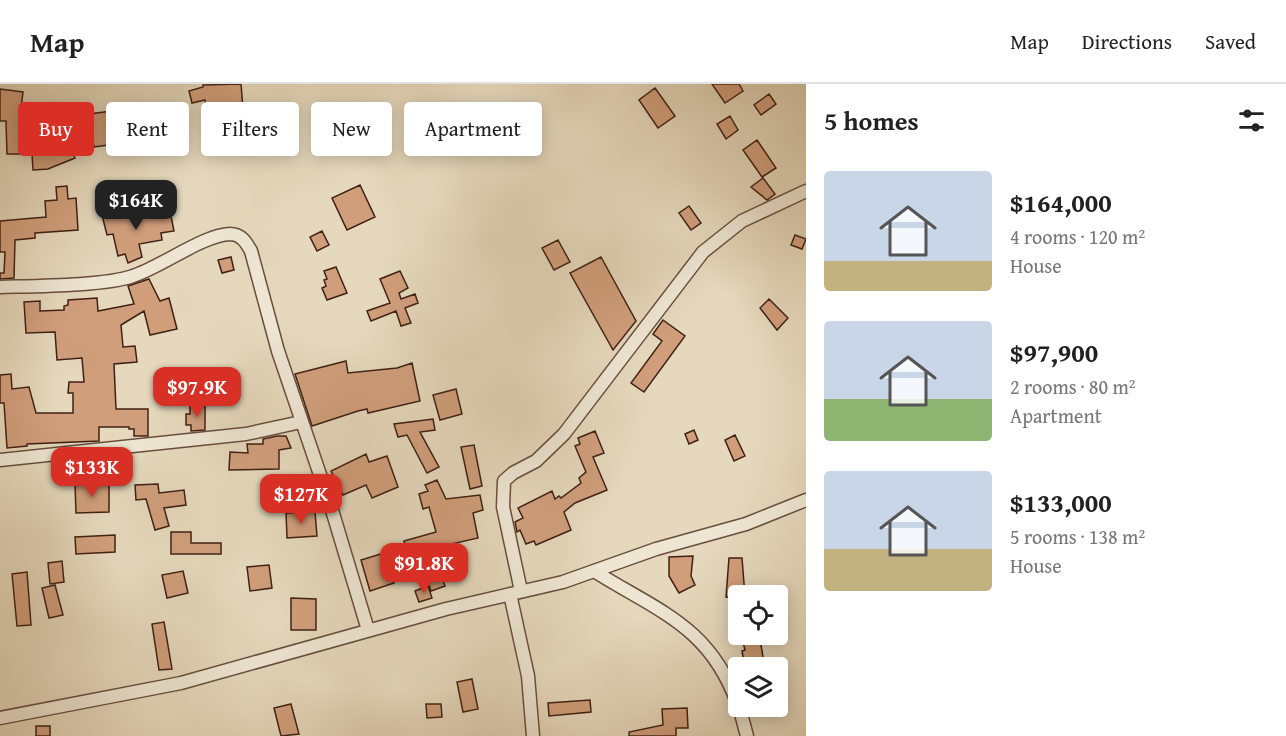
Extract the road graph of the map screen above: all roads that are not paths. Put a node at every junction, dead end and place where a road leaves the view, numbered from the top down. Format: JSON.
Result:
{"nodes":[{"id":1,"x":806,"y":191,"type":"edge"},
{"id":2,"x":0,"y":287,"type":"edge"},
{"id":3,"x":302,"y":422,"type":"junction"},
{"id":4,"x":0,"y":460,"type":"edge"},
{"id":5,"x":806,"y":500,"type":"edge"},
{"id":6,"x":594,"y":571,"type":"junction"},
{"id":7,"x":515,"y":592,"type":"junction"},
{"id":8,"x":368,"y":630,"type":"junction"},
{"id":9,"x":728,"y":682,"type":"edge"},
{"id":10,"x":0,"y":717,"type":"edge"},
{"id":11,"x":741,"y":717,"type":"edge"},
{"id":12,"x":533,"y":736,"type":"edge"},
{"id":13,"x":747,"y":736,"type":"edge"}],
"edges":[{"from":1,"to":7,"type":"street"},
{"from":2,"to":3,"type":"street"},
{"from":3,"to":4,"type":"street"},
{"from":3,"to":8,"type":"street"},
{"from":5,"to":6,"type":"street"},
{"from":6,"to":7,"type":"street"},
{"from":6,"to":9,"type":"street"},
{"from":7,"to":8,"type":"street"},
{"from":7,"to":12,"type":"street"},
{"from":8,"to":10,"type":"street"},
{"from":11,"to":13,"type":"street"}]}
